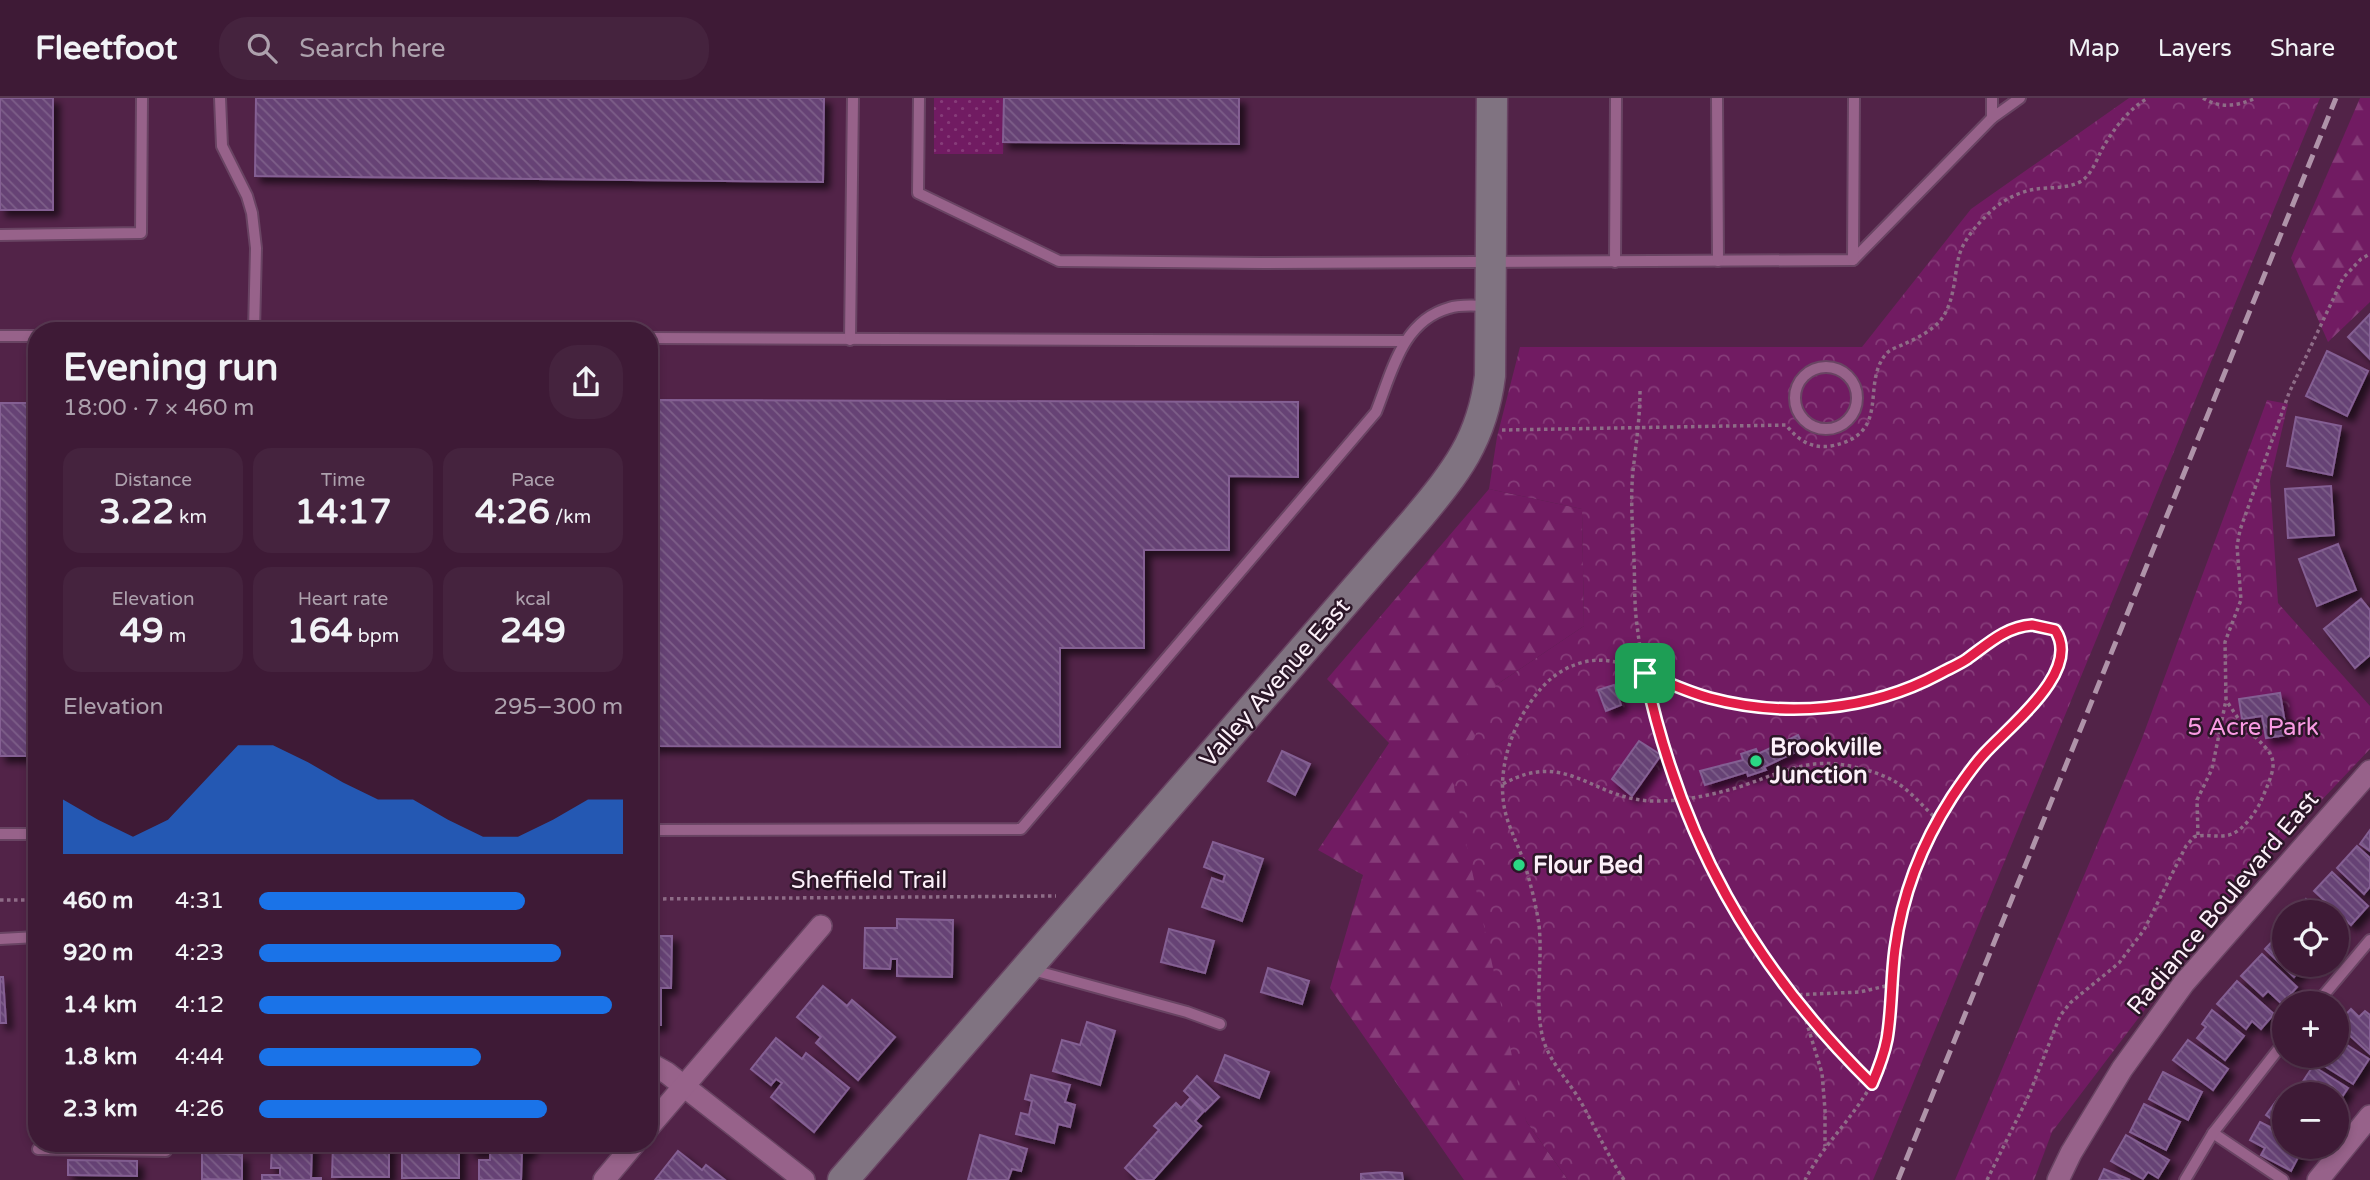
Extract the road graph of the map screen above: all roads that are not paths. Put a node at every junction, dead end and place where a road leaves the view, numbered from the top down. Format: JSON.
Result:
{"nodes":[{"id":1,"x":142,"y":98,"type":"edge"},
{"id":2,"x":220,"y":98,"type":"edge"},
{"id":3,"x":853,"y":98,"type":"edge"},
{"id":4,"x":919,"y":98,"type":"edge"},
{"id":5,"x":1492,"y":98,"type":"edge"},
{"id":6,"x":1616,"y":98,"type":"edge"},
{"id":7,"x":1717,"y":98,"type":"edge"},
{"id":8,"x":1854,"y":98,"type":"edge"},
{"id":9,"x":1992,"y":98,"type":"edge"},
{"id":10,"x":2020,"y":98,"type":"edge"},
{"id":11,"x":1992,"y":118,"type":"junction"},
{"id":12,"x":0,"y":235,"type":"edge"},
{"id":13,"x":1853,"y":260,"type":"junction"},
{"id":14,"x":1718,"y":261,"type":"junction"},
{"id":15,"x":1492,"y":262,"type":"junction"},
{"id":16,"x":1615,"y":262,"type":"junction"},
{"id":17,"x":1490,"y":306,"type":"junction"},
{"id":18,"x":254,"y":322,"type":"edge"},
{"id":19,"x":0,"y":336,"type":"edge"},
{"id":20,"x":28,"y":336,"type":"edge"},
{"id":21,"x":658,"y":338,"type":"edge"},
{"id":22,"x":850,"y":340,"type":"junction"},
{"id":23,"x":1404,"y":341,"type":"junction"},
{"id":24,"x":1841,"y":370,"type":"joint"},
{"id":25,"x":2370,"y":771,"type":"edge"},
{"id":26,"x":658,"y":830,"type":"edge"},
{"id":27,"x":0,"y":834,"type":"edge"},
{"id":28,"x":28,"y":834,"type":"edge"},
{"id":29,"x":821,"y":926,"type":"dead end"},
{"id":30,"x":28,"y":937,"type":"edge"},
{"id":31,"x":0,"y":939,"type":"edge"},
{"id":32,"x":2370,"y":940,"type":"edge"},
{"id":33,"x":1027,"y":968,"type":"junction"},
{"id":34,"x":2327,"y":991,"type":"edge"},
{"id":35,"x":1220,"y":1024,"type":"dead end"},
{"id":36,"x":2272,"y":1057,"type":"edge"},
{"id":37,"x":658,"y":1068,"type":"edge"},
{"id":38,"x":684,"y":1086,"type":"junction"},
{"id":39,"x":658,"y":1116,"type":"edge"},
{"id":40,"x":2370,"y":1116,"type":"edge"},
{"id":41,"x":2213,"y":1133,"type":"junction"},
{"id":42,"x":627,"y":1152,"type":"edge"},
{"id":43,"x":604,"y":1180,"type":"edge"},
{"id":44,"x":804,"y":1180,"type":"edge"},
{"id":45,"x":843,"y":1180,"type":"edge"},
{"id":46,"x":2058,"y":1180,"type":"edge"},
{"id":47,"x":2185,"y":1180,"type":"edge"},
{"id":48,"x":2283,"y":1180,"type":"edge"},
{"id":49,"x":2318,"y":1180,"type":"edge"}],
"edges":[{"from":1,"to":12,"type":"lane"},
{"from":2,"to":18,"type":"lane"},
{"from":3,"to":22,"type":"lane"},
{"from":4,"to":15,"type":"lane"},
{"from":5,"to":15,"type":"main road","name":"Valley Avenue East"},
{"from":6,"to":16,"type":"lane"},
{"from":7,"to":14,"type":"lane"},
{"from":8,"to":13,"type":"lane"},
{"from":9,"to":11,"type":"lane"},
{"from":10,"to":11,"type":"lane"},
{"from":11,"to":13,"type":"lane"},
{"from":13,"to":14,"type":"lane"},
{"from":14,"to":16,"type":"lane"},
{"from":15,"to":16,"type":"lane"},
{"from":15,"to":17,"type":"main road","name":"Valley Avenue East"},
{"from":17,"to":23,"type":"lane"},
{"from":17,"to":33,"type":"main road","name":"Valley Avenue East"},
{"from":19,"to":20,"type":"lane"},
{"from":21,"to":22,"type":"lane"},
{"from":22,"to":23,"type":"lane"},
{"from":23,"to":26,"type":"lane"},
{"from":24,"to":24,"type":"lane"},
{"from":25,"to":46,"type":"street","name":"Radiance Boulevard East"},
{"from":27,"to":28,"type":"lane"},
{"from":29,"to":38,"type":"street"},
{"from":30,"to":31,"type":"lane"},
{"from":32,"to":34,"type":"lane"},
{"from":33,"to":35,"type":"lane"},
{"from":33,"to":45,"type":"main road","name":"Valley Avenue East"},
{"from":36,"to":41,"type":"lane"},
{"from":37,"to":38,"type":"street"},
{"from":38,"to":39,"type":"street"},
{"from":38,"to":44,"type":"street"},
{"from":40,"to":49,"type":"street"},
{"from":41,"to":47,"type":"lane"},
{"from":41,"to":48,"type":"lane"},
{"from":42,"to":43,"type":"street"}]}
